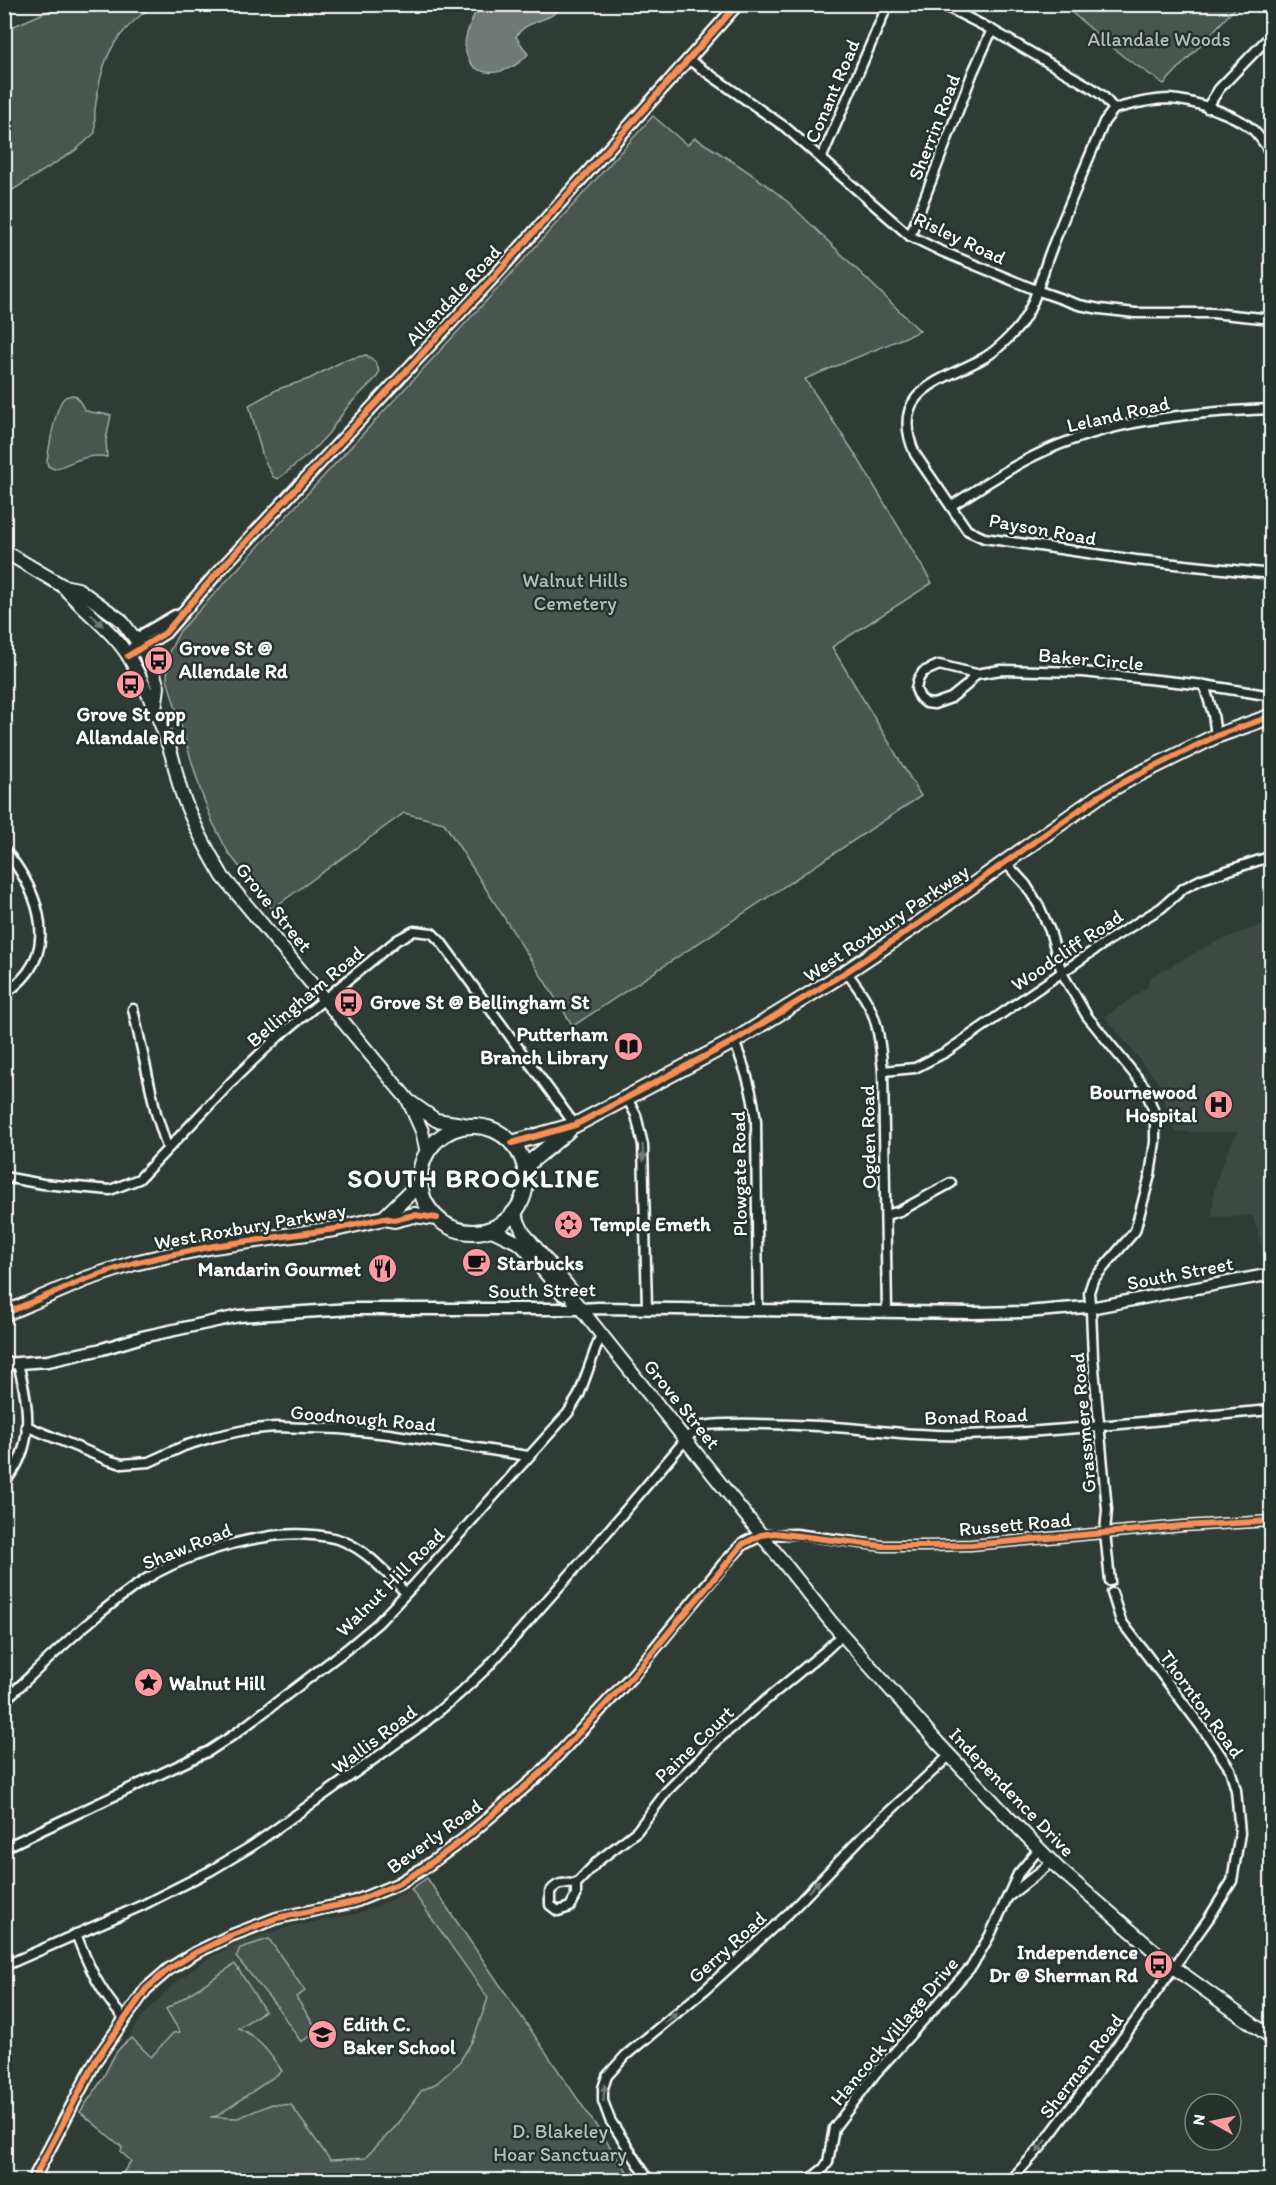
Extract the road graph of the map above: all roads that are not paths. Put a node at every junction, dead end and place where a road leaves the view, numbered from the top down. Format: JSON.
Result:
{"nodes":[{"id":1,"x":738,"y":4,"type":"edge"},
{"id":2,"x":888,"y":4,"type":"edge"},
{"id":3,"x":941,"y":4,"type":"edge"},
{"id":4,"x":992,"y":30,"type":"junction"},
{"id":5,"x":1272,"y":34,"type":"edge"},
{"id":6,"x":689,"y":60,"type":"junction"},
{"id":7,"x":1208,"y":108,"type":"junction"},
{"id":8,"x":1114,"y":109,"type":"junction"},
{"id":9,"x":1272,"y":155,"type":"edge"},
{"id":10,"x":822,"y":157,"type":"junction"},
{"id":11,"x":910,"y":236,"type":"junction"},
{"id":12,"x":1036,"y":290,"type":"junction"},
{"id":13,"x":1272,"y":319,"type":"edge"},
{"id":14,"x":1272,"y":409,"type":"edge"},
{"id":15,"x":951,"y":506,"type":"junction"},
{"id":16,"x":4,"y":551,"type":"edge"},
{"id":17,"x":1272,"y":574,"type":"edge"},
{"id":18,"x":63,"y":586,"type":"junction"},
{"id":19,"x":140,"y":645,"type":"junction"},
{"id":20,"x":128,"y":656,"type":"junction"},
{"id":21,"x":976,"y":674,"type":"junction"},
{"id":22,"x":1204,"y":686,"type":"junction"},
{"id":23,"x":1272,"y":696,"type":"edge"},
{"id":24,"x":155,"y":710,"type":"junction"},
{"id":25,"x":1272,"y":716,"type":"edge"},
{"id":26,"x":1216,"y":736,"type":"junction"},
{"id":27,"x":4,"y":849,"type":"edge"},
{"id":28,"x":1272,"y":856,"type":"edge"},
{"id":29,"x":1005,"y":862,"type":"junction"},
{"id":30,"x":846,"y":972,"type":"junction"},
{"id":31,"x":1062,"y":973,"type":"junction"},
{"id":32,"x":4,"y":994,"type":"edge"},
{"id":33,"x":324,"y":1000,"type":"junction"},
{"id":34,"x":132,"y":1009,"type":"dead end"},
{"id":35,"x":734,"y":1041,"type":"junction"},
{"id":36,"x":882,"y":1071,"type":"junction"},
{"id":37,"x":627,"y":1098,"type":"junction"},
{"id":38,"x":409,"y":1101,"type":"junction"},
{"id":39,"x":575,"y":1125,"type":"junction"},
{"id":40,"x":476,"y":1126,"type":"junction"},
{"id":41,"x":512,"y":1143,"type":"junction"},
{"id":42,"x":167,"y":1147,"type":"junction"},
{"id":43,"x":427,"y":1153,"type":"junction"},
{"id":44,"x":525,"y":1171,"type":"junction"},
{"id":45,"x":4,"y":1177,"type":"edge"},
{"id":46,"x":420,"y":1183,"type":"junction"},
{"id":47,"x":951,"y":1183,"type":"dead end"},
{"id":48,"x":514,"y":1212,"type":"junction"},
{"id":49,"x":886,"y":1215,"type":"junction"},
{"id":50,"x":384,"y":1218,"type":"junction"},
{"id":51,"x":437,"y":1218,"type":"junction"},
{"id":52,"x":490,"y":1229,"type":"junction"},
{"id":53,"x":1272,"y":1276,"type":"edge"},
{"id":54,"x":572,"y":1298,"type":"junction"},
{"id":55,"x":1091,"y":1307,"type":"junction"},
{"id":56,"x":647,"y":1308,"type":"junction"},
{"id":57,"x":581,"y":1310,"type":"junction"},
{"id":58,"x":758,"y":1310,"type":"junction"},
{"id":59,"x":886,"y":1311,"type":"junction"},
{"id":60,"x":4,"y":1314,"type":"edge"},
{"id":61,"x":601,"y":1334,"type":"junction"},
{"id":62,"x":4,"y":1364,"type":"edge"},
{"id":63,"x":18,"y":1364,"type":"junction"},
{"id":64,"x":1272,"y":1410,"type":"edge"},
{"id":65,"x":26,"y":1426,"type":"junction"},
{"id":66,"x":1099,"y":1426,"type":"junction"},
{"id":67,"x":686,"y":1439,"type":"junction"},
{"id":68,"x":528,"y":1456,"type":"junction"},
{"id":69,"x":4,"y":1482,"type":"edge"},
{"id":70,"x":1272,"y":1521,"type":"edge"},
{"id":71,"x":1105,"y":1533,"type":"junction"},
{"id":72,"x":761,"y":1535,"type":"junction"},
{"id":73,"x":1110,"y":1581,"type":"dead end"},
{"id":74,"x":406,"y":1593,"type":"junction"},
{"id":75,"x":1112,"y":1593,"type":"dead end"},
{"id":76,"x":842,"y":1635,"type":"junction"},
{"id":77,"x":4,"y":1701,"type":"edge"},
{"id":78,"x":950,"y":1755,"type":"junction"},
{"id":79,"x":4,"y":1848,"type":"edge"},
{"id":80,"x":1039,"y":1849,"type":"junction"},
{"id":81,"x":1052,"y":1862,"type":"junction"},
{"id":82,"x":576,"y":1884,"type":"dead end"},
{"id":83,"x":1006,"y":1900,"type":"junction"},
{"id":84,"x":76,"y":1934,"type":"junction"},
{"id":85,"x":4,"y":1966,"type":"edge"},
{"id":86,"x":1173,"y":1967,"type":"junction"},
{"id":87,"x":124,"y":2019,"type":"junction"},
{"id":88,"x":1272,"y":2038,"type":"edge"},
{"id":89,"x":33,"y":2181,"type":"edge"},
{"id":90,"x":649,"y":2181,"type":"edge"},
{"id":91,"x":809,"y":2181,"type":"edge"},
{"id":92,"x":1011,"y":2181,"type":"edge"}],
"edges":[{"from":1,"to":6,"type":"street","name":"Allandale Road"},
{"from":2,"to":10,"type":"street","name":"Conant Road"},
{"from":3,"to":4,"type":"street"},
{"from":4,"to":8,"type":"street"},
{"from":4,"to":11,"type":"street","name":"Sherrin Road"},
{"from":5,"to":7,"type":"street"},
{"from":6,"to":10,"type":"street","name":"Risley Road"},
{"from":6,"to":19,"type":"street","name":"Allandale Road"},
{"from":7,"to":8,"type":"street"},
{"from":7,"to":9,"type":"street"},
{"from":8,"to":12,"type":"street","name":"Payson Road"},
{"from":10,"to":11,"type":"street","name":"Risley Road"},
{"from":11,"to":12,"type":"street","name":"Risley Road"},
{"from":12,"to":13,"type":"street","name":"Risley Road"},
{"from":12,"to":15,"type":"street","name":"Payson Road"},
{"from":14,"to":15,"type":"street","name":"Leland Road"},
{"from":15,"to":17,"type":"street","name":"Payson Road"},
{"from":16,"to":18,"type":"main road","name":"Grove Street"},
{"from":18,"to":19,"type":"main road","name":"Grove Street"},
{"from":18,"to":20,"type":"main road","name":"Grove Street","one_way":true},
{"from":19,"to":20,"type":"street","name":"Allandale Road"},
{"from":19,"to":24,"type":"main road","name":"Grove Street"},
{"from":20,"to":24,"type":"main road","name":"Grove Street"},
{"from":21,"to":21,"type":"street","name":"Baker Circle"},
{"from":21,"to":22,"type":"street","name":"Baker Circle"},
{"from":22,"to":23,"type":"street","name":"Baker Circle"},
{"from":22,"to":26,"type":"street"},
{"from":24,"to":33,"type":"main road","name":"Grove Street"},
{"from":25,"to":26,"type":"main road","name":"West Roxbury Parkway"},
{"from":26,"to":29,"type":"main road","name":"West Roxbury Parkway"},
{"from":27,"to":32,"type":"street"},
{"from":28,"to":31,"type":"street","name":"Woodcliff Road"},
{"from":29,"to":30,"type":"main road","name":"West Roxbury Parkway"},
{"from":29,"to":31,"type":"street","name":"Grassmere Road"},
{"from":30,"to":35,"type":"main road","name":"West Roxbury Parkway"},
{"from":30,"to":36,"type":"street","name":"Ogden Road"},
{"from":31,"to":36,"type":"street","name":"Woodcliff Road"},
{"from":31,"to":55,"type":"street","name":"Grassmere Road"},
{"from":33,"to":38,"type":"main road","name":"Grove Street"},
{"from":33,"to":39,"type":"street","name":"Bellingham Road"},
{"from":33,"to":42,"type":"street","name":"Bellingham Road"},
{"from":34,"to":42,"type":"street"},
{"from":35,"to":37,"type":"main road","name":"West Roxbury Parkway"},
{"from":35,"to":58,"type":"street","name":"Plowgate Road"},
{"from":36,"to":49,"type":"street","name":"Ogden Road"},
{"from":37,"to":39,"type":"main road","name":"West Roxbury Parkway"},
{"from":37,"to":56,"type":"street","one_way":true},
{"from":38,"to":40,"type":"main road","name":"Grove Street"},
{"from":38,"to":43,"type":"main road","name":"Grove Street"},
{"from":39,"to":41,"type":"main road","name":"West Roxbury Parkway"},
{"from":39,"to":44,"type":"main road","name":"West Roxbury Parkway"},
{"from":40,"to":41,"type":"main road"},
{"from":40,"to":43,"type":"main road"},
{"from":41,"to":44,"type":"main road"},
{"from":42,"to":45,"type":"street","name":"Bellingham Road"},
{"from":43,"to":46,"type":"main road"},
{"from":44,"to":48,"type":"main road"},
{"from":46,"to":50,"type":"main road"},
{"from":46,"to":51,"type":"main road"},
{"from":47,"to":49,"type":"street"},
{"from":48,"to":52,"type":"main road"},
{"from":48,"to":54,"type":"main road","name":"Grove Street"},
{"from":49,"to":59,"type":"street","name":"Ogden Road"},
{"from":50,"to":51,"type":"main road","name":"West Roxbury Parkway"},
{"from":50,"to":60,"type":"main road","name":"West Roxbury Parkway"},
{"from":51,"to":52,"type":"main road"},
{"from":52,"to":54,"type":"main road","name":"Grove Street"},
{"from":53,"to":55,"type":"street","name":"South Street"},
{"from":54,"to":57,"type":"main road","name":"Grove Street"},
{"from":55,"to":59,"type":"street","name":"South Street"},
{"from":55,"to":66,"type":"street","name":"Grassmere Road"},
{"from":56,"to":57,"type":"street","name":"South Street"},
{"from":56,"to":58,"type":"street","name":"South Street"},
{"from":57,"to":61,"type":"main road","name":"Grove Street"},
{"from":57,"to":63,"type":"street","name":"South Street"},
{"from":58,"to":59,"type":"street","name":"South Street"},
{"from":61,"to":67,"type":"main road","name":"Grove Street"},
{"from":61,"to":68,"type":"street","name":"Walnut Hill Road"},
{"from":62,"to":63,"type":"street","name":"South Street"},
{"from":63,"to":65,"type":"street"},
{"from":64,"to":66,"type":"street","name":"Bonad Road"},
{"from":65,"to":68,"type":"street","name":"Goodnough Road"},
{"from":65,"to":69,"type":"street"},
{"from":66,"to":67,"type":"street","name":"Bonad Road"},
{"from":66,"to":71,"type":"street","name":"Grassmere Road"},
{"from":67,"to":72,"type":"main road","name":"Grove Street"},
{"from":67,"to":84,"type":"street","name":"Wallis Road"},
{"from":68,"to":74,"type":"street","name":"Walnut Hill Road"},
{"from":70,"to":71,"type":"street","name":"Russett Road"},
{"from":71,"to":72,"type":"street","name":"Russett Road"},
{"from":71,"to":73,"type":"street"},
{"from":72,"to":76,"type":"main road","name":"Independence Drive"},
{"from":72,"to":87,"type":"street","name":"Beverly Road"},
{"from":74,"to":77,"type":"street","name":"Shaw Road"},
{"from":74,"to":79,"type":"street","name":"Walnut Hill Road"},
{"from":75,"to":86,"type":"street","name":"Thornton Road"},
{"from":76,"to":78,"type":"main road","name":"Independence Drive"},
{"from":76,"to":82,"type":"street","name":"Paine Court"},
{"from":78,"to":80,"type":"main road","name":"Independence Drive"},
{"from":90,"to":78,"type":"street","name":"Gerry Road","one_way":true},
{"from":80,"to":81,"type":"main road","name":"Independence Drive"},
{"from":80,"to":83,"type":"street","name":"Hancock Village Drive"},
{"from":81,"to":83,"type":"street","name":"Hancock Village Drive"},
{"from":81,"to":86,"type":"main road","name":"Independence Drive"},
{"from":83,"to":91,"type":"street","name":"Hancock Village Drive"},
{"from":84,"to":85,"type":"street","name":"Wallis Road"},
{"from":84,"to":87,"type":"street"},
{"from":86,"to":88,"type":"main road","name":"Independence Drive"},
{"from":86,"to":92,"type":"street","name":"Sherman Road","one_way":true},
{"from":87,"to":89,"type":"street","name":"Beverly Road"}]}
